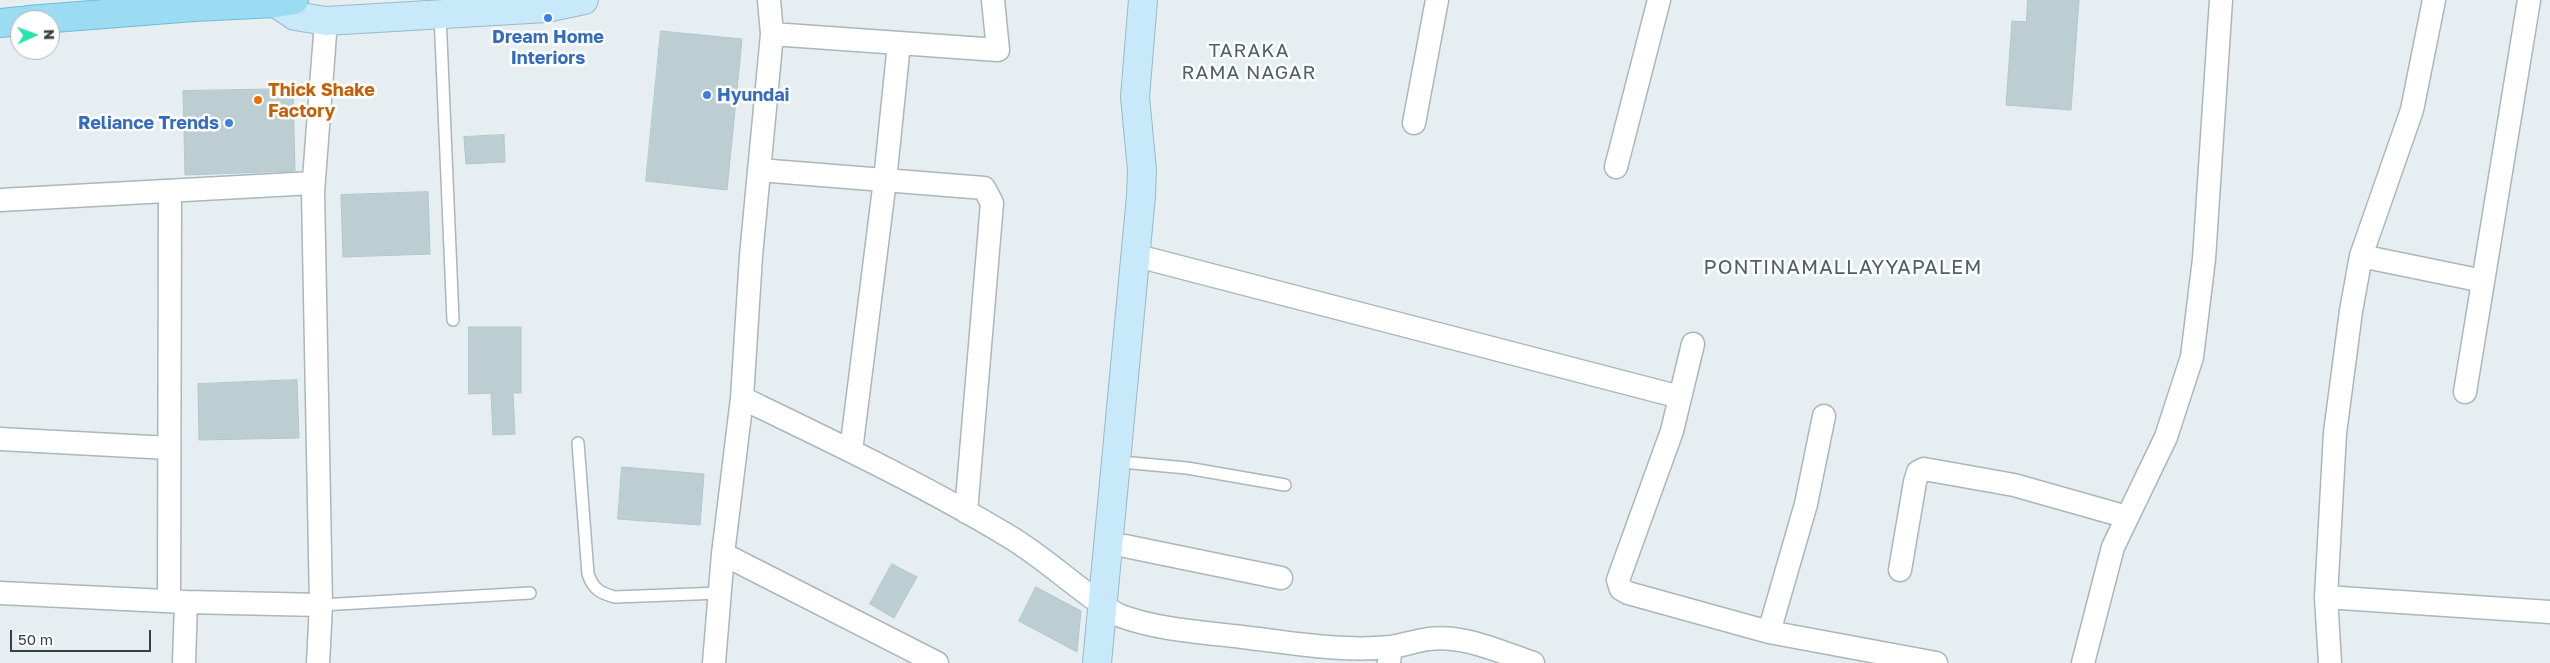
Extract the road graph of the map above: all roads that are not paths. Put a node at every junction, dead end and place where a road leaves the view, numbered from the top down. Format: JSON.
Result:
{"nodes":[{"id":1,"x":584,"y":0,"type":"edge"},
{"id":2,"x":769,"y":0,"type":"edge"},
{"id":3,"x":993,"y":0,"type":"edge"},
{"id":4,"x":1143,"y":0,"type":"edge"},
{"id":5,"x":1159,"y":0,"type":"edge"},
{"id":6,"x":1437,"y":0,"type":"edge"},
{"id":7,"x":1659,"y":0,"type":"edge"},
{"id":8,"x":2221,"y":0,"type":"edge"},
{"id":9,"x":2434,"y":0,"type":"edge"},
{"id":10,"x":2529,"y":0,"type":"edge"},
{"id":11,"x":285,"y":2,"type":"edge"},
{"id":12,"x":193,"y":3,"type":"edge"},
{"id":13,"x":440,"y":14,"type":"junction"},
{"id":14,"x":60,"y":17,"type":"edge"},
{"id":15,"x":326,"y":21,"type":"junction"},
{"id":16,"x":772,"y":34,"type":"junction"},
{"id":17,"x":899,"y":44,"type":"junction"},
{"id":18,"x":1414,"y":123,"type":"dead end"},
{"id":19,"x":1616,"y":167,"type":"dead end"},
{"id":20,"x":759,"y":170,"type":"junction"},
{"id":21,"x":885,"y":180,"type":"junction"},
{"id":22,"x":313,"y":183,"type":"junction"},
{"id":23,"x":170,"y":191,"type":"junction"},
{"id":24,"x":0,"y":200,"type":"edge"},
{"id":25,"x":2361,"y":256,"type":"junction"},
{"id":26,"x":1149,"y":259,"type":"junction"},
{"id":27,"x":2483,"y":281,"type":"junction"},
{"id":28,"x":452,"y":320,"type":"dead end"},
{"id":29,"x":1693,"y":344,"type":"dead end"},
{"id":30,"x":2465,"y":392,"type":"dead end"},
{"id":31,"x":742,"y":398,"type":"junction"},
{"id":32,"x":1680,"y":398,"type":"junction"},
{"id":33,"x":1824,"y":416,"type":"dead end"},
{"id":34,"x":0,"y":439,"type":"edge"},
{"id":35,"x":578,"y":443,"type":"dead end"},
{"id":36,"x":169,"y":448,"type":"junction"},
{"id":37,"x":851,"y":451,"type":"junction"},
{"id":38,"x":1132,"y":462,"type":"junction"},
{"id":39,"x":1285,"y":485,"type":"dead end"},
{"id":40,"x":966,"y":512,"type":"junction"},
{"id":41,"x":2128,"y":517,"type":"junction"},
{"id":42,"x":1125,"y":546,"type":"junction"},
{"id":43,"x":723,"y":554,"type":"junction"},
{"id":44,"x":1900,"y":570,"type":"dead end"},
{"id":45,"x":1281,"y":578,"type":"dead end"},
{"id":46,"x":0,"y":592,"type":"edge"},
{"id":47,"x":530,"y":592,"type":"dead end"},
{"id":48,"x":720,"y":593,"type":"junction"},
{"id":49,"x":2326,"y":597,"type":"junction"},
{"id":50,"x":177,"y":601,"type":"junction"},
{"id":51,"x":321,"y":605,"type":"junction"},
{"id":52,"x":1110,"y":610,"type":"junction"},
{"id":53,"x":2550,"y":612,"type":"edge"},
{"id":54,"x":1769,"y":632,"type":"junction"},
{"id":55,"x":1390,"y":655,"type":"edge"},
{"id":56,"x":184,"y":663,"type":"edge"},
{"id":57,"x":318,"y":663,"type":"edge"},
{"id":58,"x":714,"y":663,"type":"edge"},
{"id":59,"x":937,"y":663,"type":"edge"},
{"id":60,"x":1097,"y":663,"type":"edge"},
{"id":61,"x":1114,"y":663,"type":"edge"},
{"id":62,"x":1532,"y":663,"type":"edge"},
{"id":63,"x":1936,"y":663,"type":"edge"},
{"id":64,"x":2084,"y":663,"type":"edge"},
{"id":65,"x":2330,"y":663,"type":"edge"}],
"edges":[{"from":1,"to":13,"type":"street"},
{"from":2,"to":16,"type":"street"},
{"from":3,"to":17,"type":"street"},
{"from":4,"to":52,"type":"street"},
{"from":5,"to":26,"type":"street"},
{"from":6,"to":18,"type":"street"},
{"from":7,"to":19,"type":"street"},
{"from":8,"to":41,"type":"street"},
{"from":9,"to":25,"type":"street"},
{"from":10,"to":27,"type":"street"},
{"from":11,"to":12,"type":"main road"},
{"from":11,"to":15,"type":"street"},
{"from":12,"to":14,"type":"main road"},
{"from":13,"to":15,"type":"street"},
{"from":13,"to":28,"type":"lane"},
{"from":15,"to":22,"type":"street"},
{"from":16,"to":17,"type":"street"},
{"from":16,"to":20,"type":"street"},
{"from":17,"to":21,"type":"street"},
{"from":20,"to":21,"type":"street"},
{"from":20,"to":31,"type":"street"},
{"from":21,"to":37,"type":"street"},
{"from":21,"to":40,"type":"street"},
{"from":22,"to":23,"type":"street"},
{"from":22,"to":51,"type":"street"},
{"from":23,"to":24,"type":"street"},
{"from":23,"to":36,"type":"street"},
{"from":25,"to":27,"type":"street"},
{"from":25,"to":49,"type":"street"},
{"from":26,"to":32,"type":"street"},
{"from":26,"to":38,"type":"street"},
{"from":27,"to":30,"type":"street"},
{"from":29,"to":32,"type":"street"},
{"from":31,"to":37,"type":"street"},
{"from":31,"to":43,"type":"street"},
{"from":32,"to":54,"type":"street"},
{"from":33,"to":54,"type":"street"},
{"from":34,"to":36,"type":"street"},
{"from":35,"to":48,"type":"lane"},
{"from":36,"to":50,"type":"street"},
{"from":37,"to":40,"type":"street"},
{"from":38,"to":39,"type":"lane"},
{"from":38,"to":42,"type":"street"},
{"from":40,"to":52,"type":"street"},
{"from":41,"to":44,"type":"street"},
{"from":41,"to":64,"type":"street"},
{"from":42,"to":45,"type":"street"},
{"from":42,"to":52,"type":"street"},
{"from":43,"to":48,"type":"street"},
{"from":43,"to":59,"type":"street"},
{"from":46,"to":50,"type":"street"},
{"from":47,"to":51,"type":"lane"},
{"from":48,"to":58,"type":"street"},
{"from":49,"to":53,"type":"street"},
{"from":49,"to":65,"type":"street"},
{"from":50,"to":51,"type":"street"},
{"from":50,"to":56,"type":"street"},
{"from":51,"to":57,"type":"street"},
{"from":52,"to":55,"type":"street"},
{"from":52,"to":60,"type":"street"},
{"from":52,"to":61,"type":"street"},
{"from":54,"to":63,"type":"street"},
{"from":55,"to":62,"type":"street"}]}
